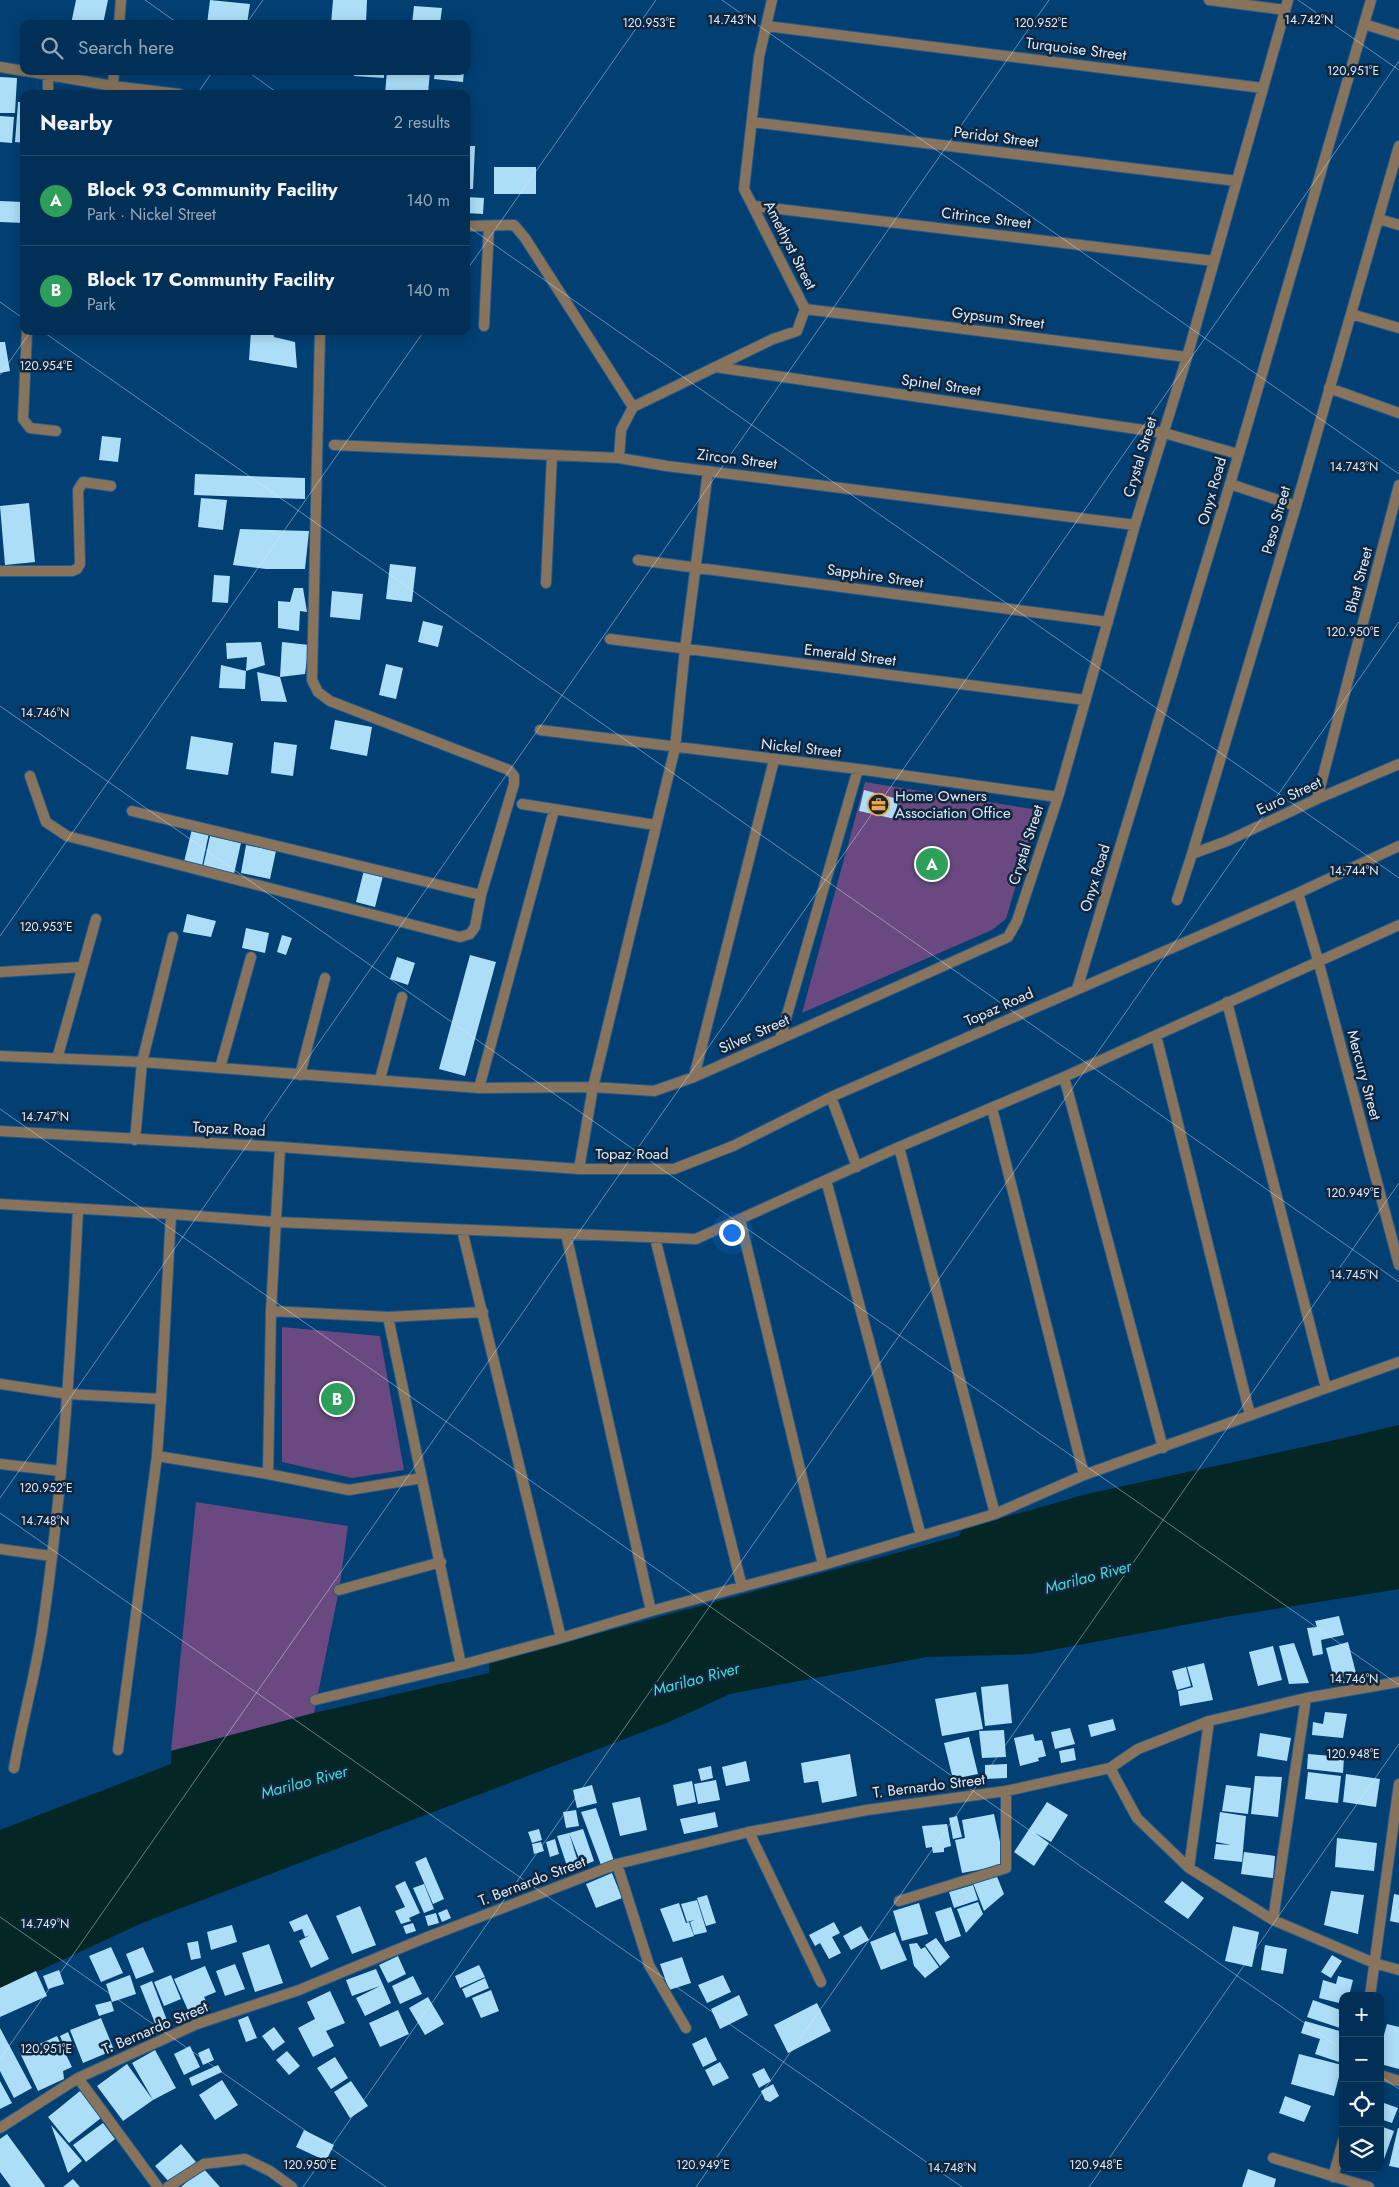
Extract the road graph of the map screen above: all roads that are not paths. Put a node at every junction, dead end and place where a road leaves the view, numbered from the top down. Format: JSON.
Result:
{"nodes":[{"id":1,"x":121,"y":0,"type":"edge"},
{"id":2,"x":772,"y":0,"type":"edge"},
{"id":3,"x":1209,"y":0,"type":"edge"},
{"id":4,"x":1371,"y":0,"type":"edge"},
{"id":5,"x":1286,"y":5,"type":"edge"},
{"id":6,"x":118,"y":20,"type":"edge"},
{"id":7,"x":1364,"y":24,"type":"junction"},
{"id":8,"x":766,"y":26,"type":"junction"},
{"id":9,"x":1399,"y":35,"type":"edge"},
{"id":10,"x":0,"y":67,"type":"edge"},
{"id":11,"x":20,"y":70,"type":"edge"},
{"id":12,"x":48,"y":75,"type":"joint"},
{"id":13,"x":114,"y":75,"type":"edge"},
{"id":14,"x":113,"y":86,"type":"junction"},
{"id":15,"x":1263,"y":88,"type":"junction"},
{"id":16,"x":48,"y":90,"type":"edge"},
{"id":17,"x":146,"y":90,"type":"edge"},
{"id":18,"x":752,"y":122,"type":"junction"},
{"id":19,"x":1399,"y":147,"type":"edge"},
{"id":20,"x":1237,"y":181,"type":"junction"},
{"id":21,"x":754,"y":206,"type":"junction"},
{"id":22,"x":1379,"y":219,"type":"junction"},
{"id":23,"x":1399,"y":225,"type":"edge"},
{"id":24,"x":470,"y":226,"type":"edge"},
{"id":25,"x":489,"y":226,"type":"junction"},
{"id":26,"x":1214,"y":261,"type":"junction"},
{"id":27,"x":805,"y":309,"type":"junction"},
{"id":28,"x":1351,"y":314,"type":"junction"},
{"id":29,"x":484,"y":326,"type":"dead end"},
{"id":30,"x":1399,"y":328,"type":"edge"},
{"id":31,"x":27,"y":335,"type":"edge"},
{"id":32,"x":320,"y":335,"type":"edge"},
{"id":33,"x":1187,"y":357,"type":"junction"},
{"id":34,"x":715,"y":367,"type":"junction"},
{"id":35,"x":1329,"y":388,"type":"junction"},
{"id":36,"x":633,"y":407,"type":"junction"},
{"id":37,"x":1399,"y":413,"type":"edge"},
{"id":38,"x":56,"y":431,"type":"dead end"},
{"id":39,"x":1164,"y":433,"type":"junction"},
{"id":40,"x":334,"y":445,"type":"dead end"},
{"id":41,"x":1238,"y":454,"type":"junction"},
{"id":42,"x":552,"y":455,"type":"junction"},
{"id":43,"x":619,"y":458,"type":"junction"},
{"id":44,"x":708,"y":470,"type":"junction"},
{"id":45,"x":1230,"y":484,"type":"junction"},
{"id":46,"x":1399,"y":484,"type":"edge"},
{"id":47,"x":111,"y":486,"type":"dead end"},
{"id":48,"x":1296,"y":506,"type":"junction"},
{"id":49,"x":1135,"y":525,"type":"junction"},
{"id":50,"x":638,"y":560,"type":"dead end"},
{"id":51,"x":695,"y":567,"type":"junction"},
{"id":52,"x":0,"y":570,"type":"edge"},
{"id":53,"x":546,"y":583,"type":"dead end"},
{"id":54,"x":1108,"y":622,"type":"junction"},
{"id":55,"x":610,"y":639,"type":"dead end"},
{"id":56,"x":685,"y":649,"type":"junction"},
{"id":57,"x":1085,"y":700,"type":"junction"},
{"id":58,"x":540,"y":730,"type":"dead end"},
{"id":59,"x":675,"y":748,"type":"junction"},
{"id":60,"x":774,"y":760,"type":"junction"},
{"id":61,"x":1399,"y":764,"type":"edge"},
{"id":62,"x":858,"y":769,"type":"junction"},
{"id":63,"x":30,"y":776,"type":"dead end"},
{"id":64,"x":1058,"y":797,"type":"junction"},
{"id":65,"x":1317,"y":799,"type":"junction"},
{"id":66,"x":522,"y":804,"type":"dead end"},
{"id":67,"x":554,"y":810,"type":"junction"},
{"id":68,"x":132,"y":811,"type":"dead end"},
{"id":69,"x":655,"y":825,"type":"junction"},
{"id":70,"x":1399,"y":846,"type":"edge"},
{"id":71,"x":1192,"y":854,"type":"junction"},
{"id":72,"x":1298,"y":893,"type":"junction"},
{"id":73,"x":481,"y":895,"type":"junction"},
{"id":74,"x":1176,"y":900,"type":"dead end"},
{"id":75,"x":96,"y":919,"type":"dead end"},
{"id":76,"x":1017,"y":921,"type":"joint"},
{"id":77,"x":1399,"y":925,"type":"edge"},
{"id":78,"x":173,"y":937,"type":"dead end"},
{"id":79,"x":251,"y":957,"type":"dead end"},
{"id":80,"x":1318,"y":960,"type":"junction"},
{"id":81,"x":82,"y":967,"type":"junction"},
{"id":82,"x":0,"y":972,"type":"edge"},
{"id":83,"x":325,"y":978,"type":"dead end"},
{"id":84,"x":1077,"y":988,"type":"junction"},
{"id":85,"x":402,"y":997,"type":"dead end"},
{"id":86,"x":1227,"y":1002,"type":"junction"},
{"id":87,"x":1156,"y":1035,"type":"junction"},
{"id":88,"x":780,"y":1039,"type":"junction"},
{"id":89,"x":0,"y":1056,"type":"edge"},
{"id":90,"x":57,"y":1059,"type":"junction"},
{"id":91,"x":142,"y":1062,"type":"junction"},
{"id":92,"x":220,"y":1068,"type":"junction"},
{"id":93,"x":300,"y":1075,"type":"junction"},
{"id":94,"x":694,"y":1076,"type":"junction"},
{"id":95,"x":1064,"y":1077,"type":"junction"},
{"id":96,"x":380,"y":1079,"type":"junction"},
{"id":97,"x":593,"y":1087,"type":"junction"},
{"id":98,"x":479,"y":1088,"type":"junction"},
{"id":99,"x":831,"y":1097,"type":"junction"},
{"id":100,"x":992,"y":1108,"type":"junction"},
{"id":101,"x":0,"y":1131,"type":"edge"},
{"id":102,"x":135,"y":1140,"type":"junction"},
{"id":103,"x":280,"y":1147,"type":"junction"},
{"id":104,"x":899,"y":1147,"type":"junction"},
{"id":105,"x":857,"y":1167,"type":"junction"},
{"id":106,"x":579,"y":1169,"type":"junction"},
{"id":107,"x":826,"y":1180,"type":"junction"},
{"id":108,"x":0,"y":1204,"type":"edge"},
{"id":109,"x":78,"y":1209,"type":"junction"},
{"id":110,"x":171,"y":1214,"type":"junction"},
{"id":111,"x":740,"y":1219,"type":"junction"},
{"id":112,"x":275,"y":1222,"type":"junction"},
{"id":113,"x":462,"y":1230,"type":"junction"},
{"id":114,"x":566,"y":1234,"type":"junction"},
{"id":115,"x":655,"y":1238,"type":"junction"},
{"id":116,"x":1399,"y":1265,"type":"edge"},
{"id":117,"x":270,"y":1311,"type":"junction"},
{"id":118,"x":483,"y":1312,"type":"junction"},
{"id":119,"x":388,"y":1317,"type":"junction"},
{"id":120,"x":1399,"y":1362,"type":"edge"},
{"id":121,"x":0,"y":1384,"type":"edge"},
{"id":122,"x":1326,"y":1388,"type":"junction"},
{"id":123,"x":68,"y":1394,"type":"junction"},
{"id":124,"x":162,"y":1399,"type":"junction"},
{"id":125,"x":1250,"y":1415,"type":"junction"},
{"id":126,"x":1163,"y":1448,"type":"junction"},
{"id":127,"x":157,"y":1456,"type":"junction"},
{"id":128,"x":0,"y":1464,"type":"edge"},
{"id":129,"x":60,"y":1472,"type":"junction"},
{"id":130,"x":268,"y":1474,"type":"junction"},
{"id":131,"x":1084,"y":1475,"type":"junction"},
{"id":132,"x":422,"y":1478,"type":"junction"},
{"id":133,"x":995,"y":1514,"type":"junction"},
{"id":134,"x":921,"y":1536,"type":"junction"},
{"id":135,"x":0,"y":1549,"type":"edge"},
{"id":136,"x":51,"y":1556,"type":"junction"},
{"id":137,"x":441,"y":1562,"type":"junction"},
{"id":138,"x":822,"y":1565,"type":"junction"},
{"id":139,"x":742,"y":1587,"type":"junction"},
{"id":140,"x":339,"y":1590,"type":"dead end"},
{"id":141,"x":652,"y":1611,"type":"junction"},
{"id":142,"x":561,"y":1638,"type":"junction"},
{"id":143,"x":461,"y":1665,"type":"junction"},
{"id":144,"x":1399,"y":1682,"type":"edge"},
{"id":145,"x":1306,"y":1698,"type":"junction"},
{"id":146,"x":315,"y":1700,"type":"dead end"},
{"id":147,"x":1209,"y":1721,"type":"junction"},
{"id":148,"x":118,"y":1750,"type":"dead end"},
{"id":149,"x":14,"y":1768,"type":"dead end"},
{"id":150,"x":1110,"y":1768,"type":"junction"},
{"id":151,"x":1399,"y":1790,"type":"edge"},
{"id":152,"x":1006,"y":1791,"type":"junction"},
{"id":153,"x":749,"y":1832,"type":"junction"},
{"id":154,"x":617,"y":1864,"type":"junction"},
{"id":155,"x":1189,"y":1868,"type":"junction"},
{"id":156,"x":899,"y":1901,"type":"dead end"},
{"id":157,"x":1274,"y":1920,"type":"junction"},
{"id":158,"x":1374,"y":1963,"type":"junction"},
{"id":159,"x":1399,"y":1970,"type":"edge"},
{"id":160,"x":821,"y":1982,"type":"dead end"},
{"id":161,"x":1370,"y":1992,"type":"edge"},
{"id":162,"x":686,"y":2028,"type":"dead end"},
{"id":163,"x":1384,"y":2077,"type":"edge"},
{"id":164,"x":78,"y":2078,"type":"junction"},
{"id":165,"x":1399,"y":2081,"type":"edge"},
{"id":166,"x":0,"y":2128,"type":"edge"},
{"id":167,"x":1339,"y":2155,"type":"edge"},
{"id":168,"x":1273,"y":2158,"type":"dead end"},
{"id":169,"x":1333,"y":2177,"type":"junction"},
{"id":170,"x":158,"y":2187,"type":"edge"},
{"id":171,"x":168,"y":2187,"type":"edge"},
{"id":172,"x":292,"y":2187,"type":"edge"},
{"id":173,"x":1369,"y":2187,"type":"edge"}],
"edges":[{"from":1,"to":6,"type":"street"},
{"from":2,"to":8,"type":"street","name":"Amethyst Street"},
{"from":3,"to":5,"type":"street"},
{"from":4,"to":7,"type":"street","name":"Onyx Road"},
{"from":5,"to":15,"type":"street","name":"Crystal Street"},
{"from":7,"to":9,"type":"street"},
{"from":7,"to":41,"type":"street","name":"Onyx Road"},
{"from":8,"to":15,"type":"street","name":"Turquoise Street"},
{"from":8,"to":18,"type":"street","name":"Amethyst Street"},
{"from":10,"to":11,"type":"street"},
{"from":12,"to":14,"type":"street"},
{"from":12,"to":16,"type":"street"},
{"from":13,"to":14,"type":"street"},
{"from":14,"to":17,"type":"street"},
{"from":15,"to":20,"type":"street","name":"Crystal Street"},
{"from":18,"to":20,"type":"street","name":"Peridot Street"},
{"from":18,"to":21,"type":"street","name":"Amethyst Street"},
{"from":19,"to":22,"type":"street","name":"Peso Street"},
{"from":20,"to":26,"type":"street","name":"Crystal Street"},
{"from":21,"to":26,"type":"street","name":"Citrince Street"},
{"from":21,"to":27,"type":"street","name":"Amethyst Street"},
{"from":22,"to":23,"type":"street"},
{"from":22,"to":28,"type":"street","name":"Peso Street"},
{"from":24,"to":25,"type":"street"},
{"from":25,"to":29,"type":"street"},
{"from":25,"to":36,"type":"street"},
{"from":26,"to":33,"type":"street","name":"Crystal Street"},
{"from":27,"to":33,"type":"street","name":"Gypsum Street"},
{"from":27,"to":34,"type":"street","name":"Amethyst Street"},
{"from":28,"to":30,"type":"street"},
{"from":28,"to":35,"type":"street","name":"Peso Street"},
{"from":31,"to":38,"type":"street"},
{"from":32,"to":73,"type":"street"},
{"from":33,"to":39,"type":"street","name":"Crystal Street"},
{"from":34,"to":36,"type":"street","name":"Amethyst Street"},
{"from":34,"to":39,"type":"street","name":"Spinel Street"},
{"from":35,"to":37,"type":"street"},
{"from":35,"to":48,"type":"street","name":"Peso Street"},
{"from":36,"to":43,"type":"street"},
{"from":39,"to":41,"type":"street","name":"Spinel Street"},
{"from":39,"to":49,"type":"street","name":"Crystal Street"},
{"from":40,"to":42,"type":"street","name":"Zircon Street"},
{"from":41,"to":45,"type":"street","name":"Onyx Road"},
{"from":42,"to":43,"type":"street","name":"Zircon Street"},
{"from":42,"to":53,"type":"street"},
{"from":43,"to":44,"type":"street","name":"Zircon Street"},
{"from":44,"to":49,"type":"street","name":"Zircon Street"},
{"from":44,"to":51,"type":"street"},
{"from":45,"to":48,"type":"street"},
{"from":45,"to":84,"type":"street","name":"Onyx Road"},
{"from":46,"to":65,"type":"street","name":"Bhat Street"},
{"from":47,"to":52,"type":"street"},
{"from":48,"to":71,"type":"street","name":"Peso Street"},
{"from":49,"to":54,"type":"street","name":"Crystal Street"},
{"from":50,"to":51,"type":"street","name":"Sapphire Street"},
{"from":51,"to":54,"type":"street","name":"Sapphire Street"},
{"from":51,"to":56,"type":"street"},
{"from":54,"to":57,"type":"street","name":"Crystal Street"},
{"from":55,"to":56,"type":"street","name":"Emerald Street"},
{"from":56,"to":57,"type":"street","name":"Emerald Street"},
{"from":56,"to":59,"type":"street"},
{"from":57,"to":64,"type":"street","name":"Crystal Street"},
{"from":58,"to":59,"type":"street","name":"Nickel Street"},
{"from":59,"to":60,"type":"street","name":"Nickel Street"},
{"from":59,"to":69,"type":"street"},
{"from":60,"to":62,"type":"street","name":"Nickel Street"},
{"from":60,"to":94,"type":"street"},
{"from":61,"to":65,"type":"street","name":"Euro Street"},
{"from":62,"to":64,"type":"street","name":"Nickel Street"},
{"from":62,"to":88,"type":"street"},
{"from":63,"to":73,"type":"street"},
{"from":64,"to":76,"type":"street","name":"Crystal Street"},
{"from":65,"to":71,"type":"street","name":"Euro Street"},
{"from":66,"to":67,"type":"street"},
{"from":67,"to":69,"type":"street"},
{"from":67,"to":98,"type":"street"},
{"from":68,"to":73,"type":"street"},
{"from":69,"to":97,"type":"street"},
{"from":70,"to":72,"type":"street","name":"Topaz Road"},
{"from":71,"to":74,"type":"street","name":"Peso Street"},
{"from":72,"to":80,"type":"street","name":"Mercury Street"},
{"from":72,"to":84,"type":"street","name":"Topaz Road"},
{"from":75,"to":81,"type":"street"},
{"from":76,"to":88,"type":"street","name":"Silver Street"},
{"from":77,"to":80,"type":"street"},
{"from":78,"to":91,"type":"street"},
{"from":79,"to":92,"type":"street"},
{"from":80,"to":86,"type":"street"},
{"from":80,"to":116,"type":"street","name":"Mercury Street"},
{"from":81,"to":82,"type":"street"},
{"from":81,"to":90,"type":"street"},
{"from":83,"to":93,"type":"street"},
{"from":84,"to":99,"type":"street","name":"Topaz Road"},
{"from":85,"to":96,"type":"street"},
{"from":86,"to":87,"type":"street"},
{"from":86,"to":122,"type":"street"},
{"from":87,"to":95,"type":"street"},
{"from":87,"to":125,"type":"street"},
{"from":88,"to":94,"type":"street","name":"Silver Street"},
{"from":89,"to":90,"type":"street","name":"Silver Street"},
{"from":90,"to":91,"type":"street","name":"Silver Street"},
{"from":91,"to":92,"type":"street","name":"Silver Street"},
{"from":91,"to":102,"type":"street"},
{"from":92,"to":93,"type":"street","name":"Silver Street"},
{"from":93,"to":96,"type":"street","name":"Silver Street"},
{"from":94,"to":97,"type":"street","name":"Silver Street"},
{"from":95,"to":100,"type":"street"},
{"from":95,"to":126,"type":"street"},
{"from":96,"to":98,"type":"street","name":"Silver Street"},
{"from":97,"to":98,"type":"street","name":"Silver Street"},
{"from":97,"to":106,"type":"street"},
{"from":99,"to":105,"type":"street"},
{"from":99,"to":106,"type":"street","name":"Topaz Road"},
{"from":100,"to":104,"type":"street"},
{"from":100,"to":131,"type":"street"},
{"from":101,"to":102,"type":"street","name":"Topaz Road"},
{"from":102,"to":103,"type":"street","name":"Topaz Road"},
{"from":103,"to":106,"type":"street","name":"Topaz Road"},
{"from":103,"to":112,"type":"street"},
{"from":104,"to":105,"type":"street"},
{"from":104,"to":133,"type":"street"},
{"from":105,"to":107,"type":"street"},
{"from":107,"to":111,"type":"street"},
{"from":107,"to":134,"type":"street"},
{"from":108,"to":109,"type":"street"},
{"from":109,"to":110,"type":"street"},
{"from":109,"to":123,"type":"street"},
{"from":110,"to":112,"type":"street"},
{"from":110,"to":124,"type":"street"},
{"from":111,"to":115,"type":"street"},
{"from":111,"to":138,"type":"street"},
{"from":112,"to":113,"type":"street"},
{"from":112,"to":117,"type":"street"},
{"from":113,"to":114,"type":"street"},
{"from":113,"to":118,"type":"street"},
{"from":114,"to":115,"type":"street"},
{"from":114,"to":141,"type":"street"},
{"from":115,"to":139,"type":"street"},
{"from":117,"to":119,"type":"street"},
{"from":117,"to":130,"type":"street"},
{"from":118,"to":119,"type":"street"},
{"from":118,"to":142,"type":"street"},
{"from":119,"to":132,"type":"street"},
{"from":120,"to":122,"type":"street"},
{"from":121,"to":123,"type":"street"},
{"from":122,"to":125,"type":"street"},
{"from":123,"to":124,"type":"street"},
{"from":123,"to":129,"type":"street"},
{"from":124,"to":127,"type":"street"},
{"from":125,"to":126,"type":"street"},
{"from":126,"to":131,"type":"street"},
{"from":127,"to":130,"type":"street"},
{"from":127,"to":148,"type":"street"},
{"from":128,"to":129,"type":"street"},
{"from":129,"to":136,"type":"street"},
{"from":130,"to":132,"type":"street"},
{"from":131,"to":133,"type":"street"},
{"from":132,"to":137,"type":"street"},
{"from":133,"to":134,"type":"street"},
{"from":134,"to":138,"type":"street"},
{"from":135,"to":136,"type":"street"},
{"from":136,"to":149,"type":"street"},
{"from":137,"to":140,"type":"street"},
{"from":137,"to":143,"type":"street"},
{"from":138,"to":139,"type":"street"},
{"from":139,"to":141,"type":"street"},
{"from":141,"to":142,"type":"street"},
{"from":142,"to":143,"type":"street"},
{"from":143,"to":146,"type":"street"},
{"from":144,"to":145,"type":"street"},
{"from":145,"to":147,"type":"street"},
{"from":145,"to":157,"type":"street"},
{"from":147,"to":150,"type":"street"},
{"from":147,"to":155,"type":"street"},
{"from":150,"to":152,"type":"street","name":"T. Bernardo Street"},
{"from":150,"to":155,"type":"street"},
{"from":151,"to":158,"type":"street"},
{"from":152,"to":153,"type":"street","name":"T. Bernardo Street"},
{"from":152,"to":156,"type":"street"},
{"from":153,"to":154,"type":"street","name":"T. Bernardo Street"},
{"from":153,"to":160,"type":"street"},
{"from":154,"to":162,"type":"street"},
{"from":154,"to":164,"type":"street","name":"T. Bernardo Street"},
{"from":155,"to":157,"type":"street"},
{"from":157,"to":158,"type":"street"},
{"from":158,"to":159,"type":"street"},
{"from":158,"to":161,"type":"street"},
{"from":163,"to":165,"type":"street"},
{"from":164,"to":166,"type":"street","name":"T. Bernardo Street"},
{"from":164,"to":170,"type":"street"},
{"from":167,"to":169,"type":"street"},
{"from":168,"to":169,"type":"street"},
{"from":169,"to":173,"type":"street"},
{"from":171,"to":172,"type":"street"}]}
